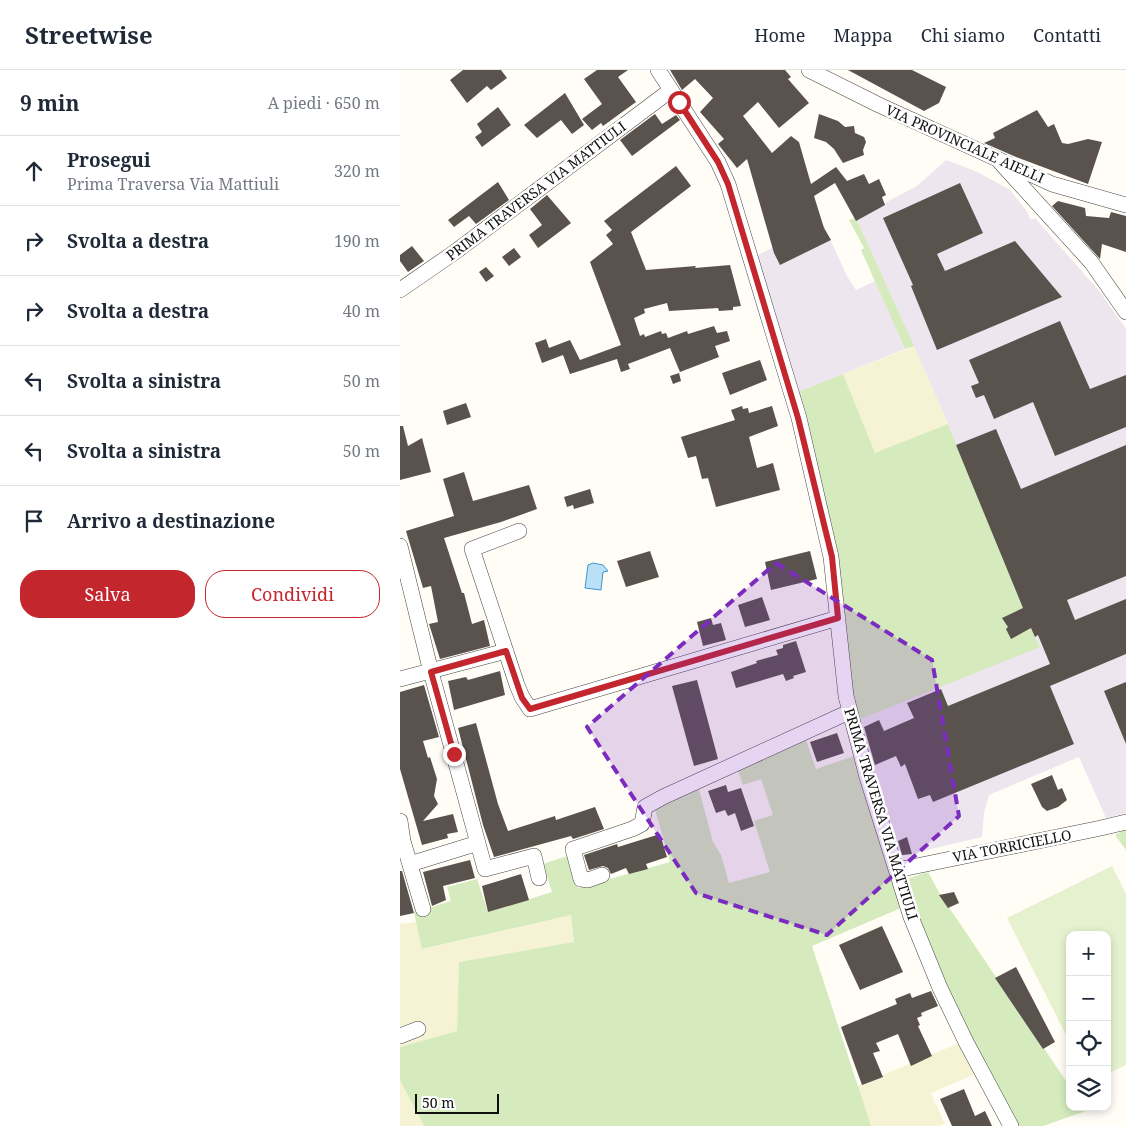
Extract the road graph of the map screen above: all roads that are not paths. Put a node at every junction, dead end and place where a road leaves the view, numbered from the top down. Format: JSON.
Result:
{"nodes":[{"id":1,"x":658,"y":70,"type":"edge"},
{"id":2,"x":809,"y":70,"type":"edge"},
{"id":3,"x":671,"y":90,"type":"junction"},
{"id":4,"x":995,"y":158,"type":"junction"},
{"id":5,"x":1126,"y":204,"type":"edge"},
{"id":6,"x":400,"y":290,"type":"edge"},
{"id":7,"x":1126,"y":312,"type":"edge"},
{"id":8,"x":519,"y":531,"type":"dead end"},
{"id":9,"x":400,"y":546,"type":"edge"},
{"id":10,"x":838,"y":618,"type":"junction"},
{"id":11,"x":506,"y":651,"type":"junction"},
{"id":12,"x":431,"y":672,"type":"junction"},
{"id":13,"x":400,"y":678,"type":"edge"},
{"id":14,"x":849,"y":712,"type":"junction"},
{"id":15,"x":400,"y":821,"type":"edge"},
{"id":16,"x":1126,"y":822,"type":"edge"},
{"id":17,"x":478,"y":843,"type":"junction"},
{"id":18,"x":410,"y":864,"type":"junction"},
{"id":19,"x":897,"y":870,"type":"junction"},
{"id":20,"x":602,"y":874,"type":"dead end"},
{"id":21,"x":540,"y":878,"type":"dead end"},
{"id":22,"x":423,"y":909,"type":"dead end"},
{"id":23,"x":418,"y":1029,"type":"dead end"},
{"id":24,"x":400,"y":1036,"type":"edge"},
{"id":25,"x":1011,"y":1126,"type":"edge"}],
"edges":[{"from":1,"to":3,"type":"street","name":"PRIMA TRAVERSA VIA MATTIULI"},
{"from":2,"to":4,"type":"street","name":"VIA PROVINCIALE AIELLI"},
{"from":3,"to":6,"type":"street","name":"PRIMA TRAVERSA VIA MATTIULI"},
{"from":3,"to":10,"type":"street","name":"PRIMA TRAVERSA VIA MATTIULI"},
{"from":4,"to":5,"type":"street","name":"VIA PROVINCIALE AIELLI"},
{"from":4,"to":7,"type":"street"},
{"from":8,"to":11,"type":"street"},
{"from":9,"to":12,"type":"street"},
{"from":10,"to":11,"type":"street"},
{"from":10,"to":14,"type":"street","name":"PRIMA TRAVERSA VIA MATTIULI"},
{"from":11,"to":12,"type":"street"},
{"from":12,"to":13,"type":"street"},
{"from":12,"to":17,"type":"street"},
{"from":14,"to":19,"type":"street","name":"PRIMA TRAVERSA VIA MATTIULI"},
{"from":14,"to":20,"type":"street"},
{"from":15,"to":18,"type":"street"},
{"from":16,"to":19,"type":"street","name":"VIA TORRICIELLO"},
{"from":17,"to":18,"type":"street"},
{"from":17,"to":21,"type":"street"},
{"from":18,"to":22,"type":"street"},
{"from":19,"to":25,"type":"street","name":"PRIMA TRAVERSA VIA MATTIULI"},
{"from":23,"to":24,"type":"street"}]}
